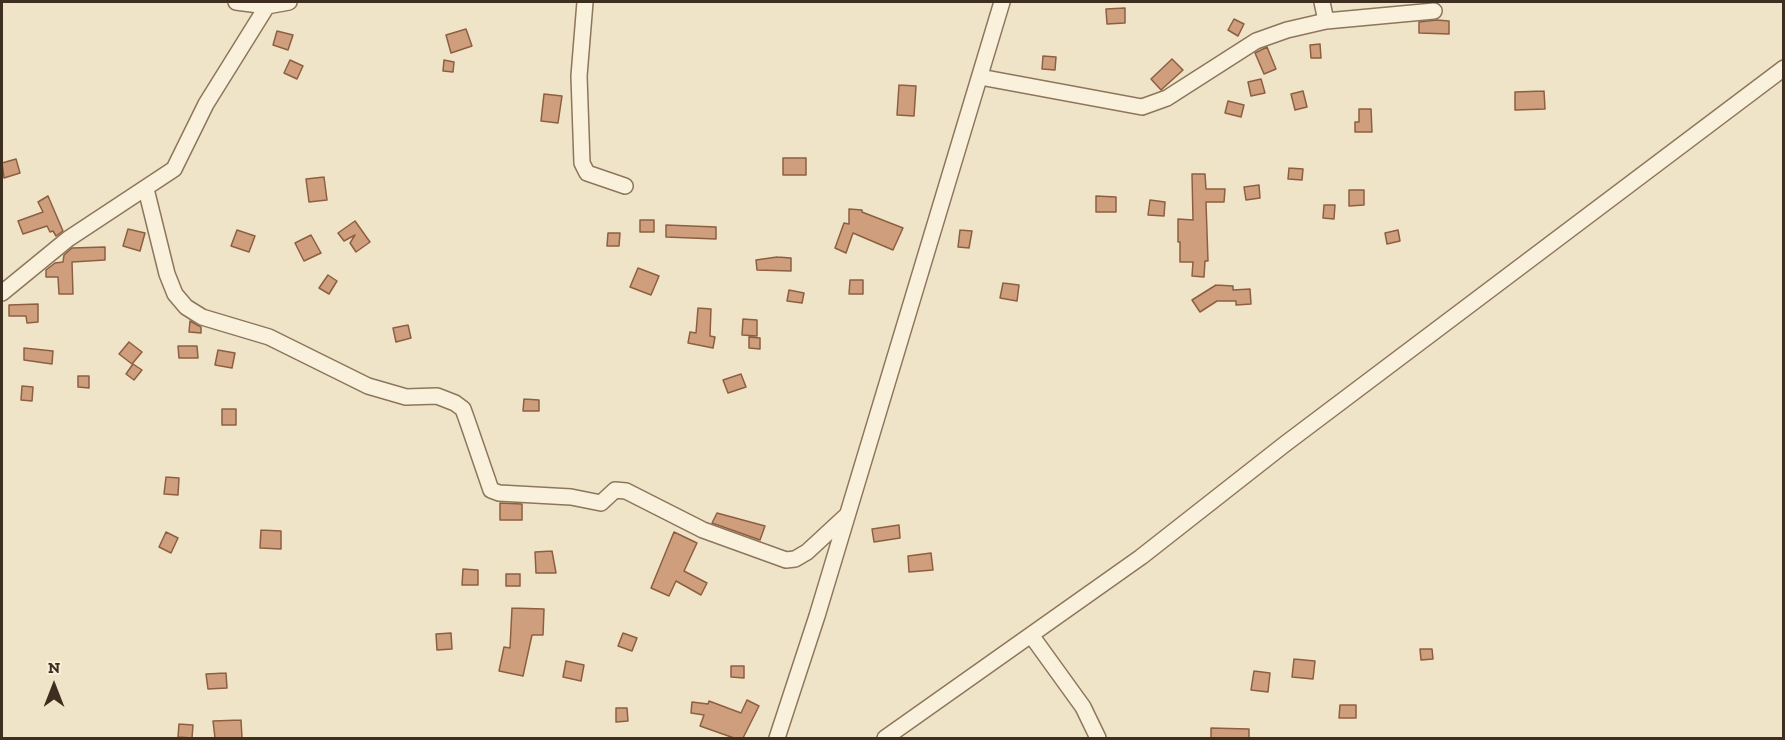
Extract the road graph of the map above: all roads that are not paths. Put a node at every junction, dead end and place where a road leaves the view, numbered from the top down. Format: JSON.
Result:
{"nodes":[{"id":1,"x":236,"y":2,"type":"edge"},
{"id":2,"x":289,"y":2,"type":"edge"},
{"id":3,"x":585,"y":2,"type":"edge"},
{"id":4,"x":1002,"y":2,"type":"edge"},
{"id":5,"x":1322,"y":2,"type":"edge"},
{"id":6,"x":267,"y":6,"type":"junction"},
{"id":7,"x":1434,"y":11,"type":"dead end"},
{"id":8,"x":1326,"y":21,"type":"junction"},
{"id":9,"x":1784,"y":68,"type":"edge"},
{"id":10,"x":980,"y":77,"type":"junction"},
{"id":11,"x":625,"y":186,"type":"dead end"},
{"id":12,"x":146,"y":189,"type":"junction"},
{"id":13,"x":2,"y":293,"type":"edge"},
{"id":14,"x":847,"y":515,"type":"junction"},
{"id":15,"x":1031,"y":635,"type":"junction"},
{"id":16,"x":777,"y":738,"type":"edge"},
{"id":17,"x":885,"y":738,"type":"edge"},
{"id":18,"x":1098,"y":738,"type":"edge"}],
"edges":[{"from":1,"to":6,"type":"street"},
{"from":2,"to":6,"type":"street"},
{"from":3,"to":11,"type":"street"},
{"from":4,"to":10,"type":"street"},
{"from":5,"to":8,"type":"street"},
{"from":6,"to":12,"type":"street"},
{"from":7,"to":8,"type":"street"},
{"from":8,"to":10,"type":"street"},
{"from":9,"to":15,"type":"street"},
{"from":10,"to":14,"type":"street"},
{"from":12,"to":13,"type":"street"},
{"from":12,"to":14,"type":"street"},
{"from":14,"to":16,"type":"street"},
{"from":15,"to":17,"type":"street"},
{"from":15,"to":18,"type":"street"}]}
